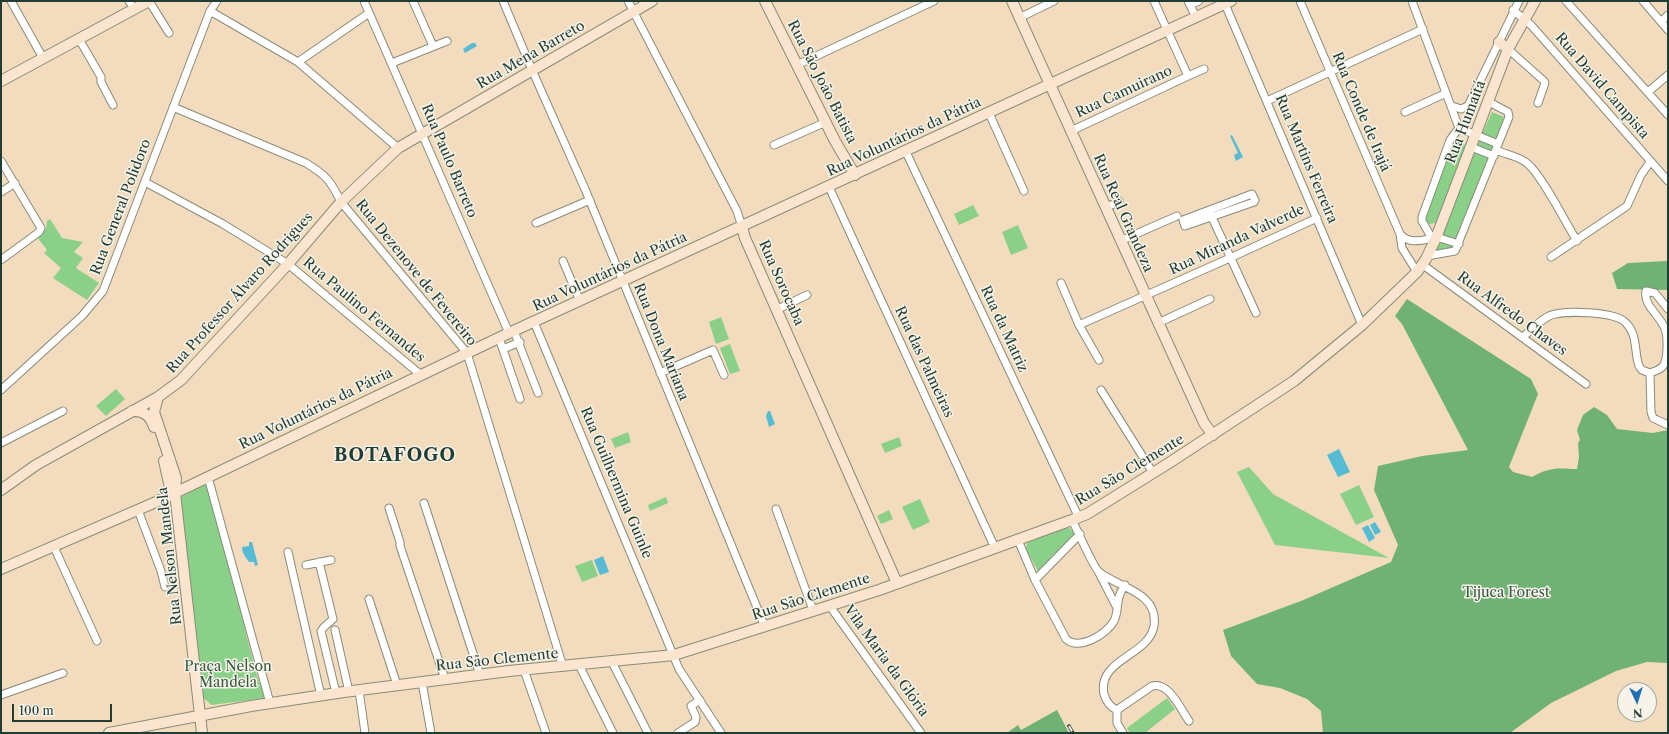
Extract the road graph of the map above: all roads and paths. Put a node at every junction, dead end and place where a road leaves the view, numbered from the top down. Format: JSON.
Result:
{"nodes":[{"id":1,"x":11,"y":1,"type":"edge"},
{"id":2,"x":149,"y":1,"type":"edge"},
{"id":3,"x":217,"y":1,"type":"edge"},
{"id":4,"x":364,"y":1,"type":"edge"},
{"id":5,"x":413,"y":1,"type":"edge"},
{"id":6,"x":503,"y":1,"type":"edge"},
{"id":7,"x":628,"y":1,"type":"edge"},
{"id":8,"x":652,"y":1,"type":"edge"},
{"id":9,"x":765,"y":1,"type":"edge"},
{"id":10,"x":934,"y":1,"type":"edge"},
{"id":11,"x":1012,"y":1,"type":"edge"},
{"id":12,"x":1054,"y":1,"type":"edge"},
{"id":13,"x":1154,"y":1,"type":"edge"},
{"id":14,"x":1199,"y":1,"type":"edge"},
{"id":15,"x":1300,"y":1,"type":"edge"},
{"id":16,"x":1412,"y":1,"type":"edge"},
{"id":17,"x":1518,"y":1,"type":"edge"},
{"id":18,"x":1535,"y":1,"type":"edge"},
{"id":19,"x":1566,"y":1,"type":"edge"},
{"id":20,"x":1643,"y":1,"type":"edge"},
{"id":21,"x":1189,"y":3,"type":"edge"},
{"id":22,"x":1228,"y":3,"type":"edge"},
{"id":23,"x":131,"y":5,"type":"edge"},
{"id":24,"x":1513,"y":10,"type":"junction"},
{"id":25,"x":210,"y":11,"type":"junction"},
{"id":26,"x":634,"y":11,"type":"junction"},
{"id":27,"x":370,"y":13,"type":"junction"},
{"id":28,"x":1668,"y":15,"type":"edge"},
{"id":29,"x":1196,"y":17,"type":"junction"},
{"id":30,"x":1019,"y":18,"type":"junction"},
{"id":31,"x":1525,"y":20,"type":"junction"},
{"id":32,"x":1661,"y":22,"type":"junction"},
{"id":33,"x":1423,"y":28,"type":"junction"},
{"id":34,"x":1667,"y":28,"type":"edge"},
{"id":35,"x":1166,"y":31,"type":"junction"},
{"id":36,"x":169,"y":33,"type":"dead end"},
{"id":37,"x":79,"y":39,"type":"junction"},
{"id":38,"x":447,"y":41,"type":"dead end"},
{"id":39,"x":1499,"y":42,"type":"junction"},
{"id":40,"x":433,"y":46,"type":"junction"},
{"id":41,"x":1508,"y":49,"type":"junction"},
{"id":42,"x":42,"y":58,"type":"junction"},
{"id":43,"x":298,"y":62,"type":"junction"},
{"id":44,"x":392,"y":63,"type":"junction"},
{"id":45,"x":797,"y":64,"type":"junction"},
{"id":46,"x":1204,"y":69,"type":"dead end"},
{"id":47,"x":532,"y":70,"type":"junction"},
{"id":48,"x":1331,"y":71,"type":"junction"},
{"id":49,"x":1668,"y":75,"type":"edge"},
{"id":50,"x":1188,"y":76,"type":"junction"},
{"id":51,"x":1,"y":82,"type":"edge"},
{"id":52,"x":1050,"y":85,"type":"junction"},
{"id":53,"x":1648,"y":92,"type":"junction"},
{"id":54,"x":1444,"y":94,"type":"junction"},
{"id":55,"x":1267,"y":101,"type":"junction"},
{"id":56,"x":1488,"y":102,"type":"junction"},
{"id":57,"x":1538,"y":104,"type":"dead end"},
{"id":58,"x":113,"y":105,"type":"dead end"},
{"id":59,"x":1452,"y":106,"type":"junction"},
{"id":60,"x":173,"y":107,"type":"junction"},
{"id":61,"x":1406,"y":112,"type":"dead end"},
{"id":62,"x":1667,"y":112,"type":"edge"},
{"id":63,"x":988,"y":113,"type":"junction"},
{"id":64,"x":826,"y":122,"type":"junction"},
{"id":65,"x":1459,"y":128,"type":"junction"},
{"id":66,"x":1071,"y":131,"type":"junction"},
{"id":67,"x":423,"y":133,"type":"junction"},
{"id":68,"x":1476,"y":134,"type":"junction"},
{"id":69,"x":774,"y":145,"type":"dead end"},
{"id":70,"x":1471,"y":147,"type":"junction"},
{"id":71,"x":398,"y":148,"type":"junction"},
{"id":72,"x":1496,"y":150,"type":"junction"},
{"id":73,"x":906,"y":152,"type":"junction"},
{"id":74,"x":1,"y":161,"type":"edge"},
{"id":75,"x":1650,"y":162,"type":"junction"},
{"id":76,"x":855,"y":175,"type":"junction"},
{"id":77,"x":1668,"y":181,"type":"edge"},
{"id":78,"x":145,"y":182,"type":"junction"},
{"id":79,"x":15,"y":183,"type":"junction"},
{"id":80,"x":829,"y":187,"type":"junction"},
{"id":81,"x":1024,"y":191,"type":"dead end"},
{"id":82,"x":1,"y":192,"type":"edge"},
{"id":83,"x":590,"y":200,"type":"junction"},
{"id":84,"x":1119,"y":201,"type":"dead end"},
{"id":85,"x":341,"y":202,"type":"junction"},
{"id":86,"x":1106,"y":208,"type":"junction"},
{"id":87,"x":1208,"y":210,"type":"junction"},
{"id":88,"x":1177,"y":216,"type":"dead end"},
{"id":89,"x":1212,"y":217,"type":"junction"},
{"id":90,"x":1316,"y":218,"type":"junction"},
{"id":91,"x":536,"y":223,"type":"dead end"},
{"id":92,"x":742,"y":227,"type":"junction"},
{"id":93,"x":1400,"y":234,"type":"junction"},
{"id":94,"x":1436,"y":238,"type":"junction"},
{"id":95,"x":1577,"y":240,"type":"junction"},
{"id":96,"x":1120,"y":241,"type":"junction"},
{"id":97,"x":1459,"y":244,"type":"junction"},
{"id":98,"x":1551,"y":257,"type":"dead end"},
{"id":99,"x":1230,"y":258,"type":"junction"},
{"id":100,"x":1,"y":260,"type":"edge"},
{"id":101,"x":563,"y":261,"type":"dead end"},
{"id":102,"x":288,"y":264,"type":"junction"},
{"id":103,"x":1423,"y":264,"type":"junction"},
{"id":104,"x":622,"y":281,"type":"junction"},
{"id":105,"x":1060,"y":283,"type":"dead end"},
{"id":106,"x":807,"y":295,"type":"dead end"},
{"id":107,"x":1142,"y":298,"type":"junction"},
{"id":108,"x":1210,"y":299,"type":"dead end"},
{"id":109,"x":580,"y":301,"type":"junction"},
{"id":110,"x":778,"y":309,"type":"junction"},
{"id":111,"x":1668,"y":309,"type":"edge"},
{"id":112,"x":1256,"y":313,"type":"dead end"},
{"id":113,"x":534,"y":322,"type":"junction"},
{"id":114,"x":1158,"y":323,"type":"junction"},
{"id":115,"x":1079,"y":325,"type":"junction"},
{"id":116,"x":1362,"y":325,"type":"junction"},
{"id":117,"x":511,"y":332,"type":"junction"},
{"id":118,"x":1523,"y":337,"type":"junction"},
{"id":119,"x":499,"y":338,"type":"junction"},
{"id":120,"x":520,"y":342,"type":"junction"},
{"id":121,"x":503,"y":349,"type":"junction"},
{"id":122,"x":467,"y":353,"type":"junction"},
{"id":123,"x":1099,"y":360,"type":"dead end"},
{"id":124,"x":660,"y":373,"type":"junction"},
{"id":125,"x":1650,"y":373,"type":"junction"},
{"id":126,"x":421,"y":375,"type":"junction"},
{"id":127,"x":724,"y":375,"type":"dead end"},
{"id":128,"x":1586,"y":384,"type":"dead end"},
{"id":129,"x":1,"y":390,"type":"edge"},
{"id":130,"x":1101,"y":390,"type":"dead end"},
{"id":131,"x":538,"y":392,"type":"dead end"},
{"id":132,"x":158,"y":397,"type":"junction"},
{"id":133,"x":520,"y":399,"type":"dead end"},
{"id":134,"x":63,"y":411,"type":"dead end"},
{"id":135,"x":132,"y":411,"type":"junction"},
{"id":136,"x":1668,"y":425,"type":"edge"},
{"id":137,"x":1213,"y":435,"type":"junction"},
{"id":138,"x":1,"y":443,"type":"edge"},
{"id":139,"x":1153,"y":473,"type":"junction"},
{"id":140,"x":208,"y":477,"type":"junction"},
{"id":141,"x":13,"y":480,"type":"junction"},
{"id":142,"x":1,"y":484,"type":"edge"},
{"id":143,"x":1,"y":490,"type":"edge"},
{"id":144,"x":173,"y":494,"type":"junction"},
{"id":145,"x":424,"y":503,"type":"dead end"},
{"id":146,"x":389,"y":508,"type":"dead end"},
{"id":147,"x":776,"y":509,"type":"dead end"},
{"id":148,"x":138,"y":510,"type":"junction"},
{"id":149,"x":1076,"y":519,"type":"junction"},
{"id":150,"x":1080,"y":534,"type":"junction"},
{"id":151,"x":1018,"y":540,"type":"junction"},
{"id":152,"x":54,"y":547,"type":"junction"},
{"id":153,"x":995,"y":548,"type":"junction"},
{"id":154,"x":288,"y":552,"type":"dead end"},
{"id":155,"x":331,"y":560,"type":"dead end"},
{"id":156,"x":319,"y":562,"type":"junction"},
{"id":157,"x":306,"y":565,"type":"dead end"},
{"id":158,"x":1,"y":569,"type":"edge"},
{"id":159,"x":1098,"y":571,"type":"junction"},
{"id":160,"x":1035,"y":580,"type":"junction"},
{"id":161,"x":897,"y":583,"type":"junction"},
{"id":162,"x":1125,"y":585,"type":"junction"},
{"id":163,"x":165,"y":586,"type":"dead end"},
{"id":164,"x":369,"y":599,"type":"dead end"},
{"id":165,"x":829,"y":605,"type":"junction"},
{"id":166,"x":1116,"y":606,"type":"junction"},
{"id":167,"x":813,"y":610,"type":"junction"},
{"id":168,"x":765,"y":627,"type":"junction"},
{"id":169,"x":335,"y":630,"type":"dead end"},
{"id":170,"x":96,"y":641,"type":"dead end"},
{"id":171,"x":674,"y":655,"type":"junction"},
{"id":172,"x":612,"y":662,"type":"junction"},
{"id":173,"x":578,"y":665,"type":"junction"},
{"id":174,"x":563,"y":666,"type":"junction"},
{"id":175,"x":524,"y":670,"type":"junction"},
{"id":176,"x":63,"y":673,"type":"dead end"},
{"id":177,"x":443,"y":674,"type":"junction"},
{"id":178,"x":480,"y":675,"type":"junction"},
{"id":179,"x":422,"y":682,"type":"junction"},
{"id":180,"x":397,"y":685,"type":"junction"},
{"id":181,"x":354,"y":691,"type":"junction"},
{"id":182,"x":336,"y":693,"type":"junction"},
{"id":183,"x":1,"y":695,"type":"edge"},
{"id":184,"x":321,"y":696,"type":"junction"},
{"id":185,"x":700,"y":700,"type":"junction"},
{"id":186,"x":270,"y":703,"type":"junction"},
{"id":187,"x":1117,"y":710,"type":"junction"},
{"id":188,"x":201,"y":716,"type":"junction"},
{"id":189,"x":1189,"y":721,"type":"dead end"},
{"id":190,"x":109,"y":733,"type":"edge"},
{"id":191,"x":202,"y":733,"type":"edge"},
{"id":192,"x":365,"y":733,"type":"edge"},
{"id":193,"x":431,"y":733,"type":"edge"},
{"id":194,"x":546,"y":733,"type":"edge"},
{"id":195,"x":613,"y":733,"type":"edge"},
{"id":196,"x":648,"y":733,"type":"edge"},
{"id":197,"x":678,"y":733,"type":"edge"},
{"id":198,"x":721,"y":733,"type":"edge"},
{"id":199,"x":921,"y":733,"type":"edge"},
{"id":200,"x":1123,"y":733,"type":"edge"}],
"edges":[{"from":1,"to":42,"type":"street"},
{"from":2,"to":23,"type":"main road"},
{"from":2,"to":36,"type":"street"},
{"from":3,"to":25,"type":"street","name":"Rua General Polidoro"},
{"from":4,"to":27,"type":"street","name":"Rua Paulo Barreto"},
{"from":5,"to":40,"type":"street"},
{"from":6,"to":47,"type":"street","name":"Rua Dona Mariana"},
{"from":7,"to":26,"type":"street","name":"Rua Sorocaba"},
{"from":8,"to":26,"type":"main road","name":"Rua Mena Barreto"},
{"from":9,"to":45,"type":"main road","name":"Rua São João Batista"},
{"from":10,"to":45,"type":"street"},
{"from":11,"to":30,"type":"main road","name":"Rua Real Grandeza"},
{"from":12,"to":30,"type":"street"},
{"from":13,"to":35,"type":"street","name":"Rua Camuirano"},
{"from":14,"to":21,"type":"street"},
{"from":15,"to":48,"type":"street","name":"Rua Conde de Irajá"},
{"from":16,"to":33,"type":"street"},
{"from":17,"to":24,"type":"street","name":"Rua Humaitá"},
{"from":18,"to":31,"type":"main road","name":"Rua Humaitá"},
{"from":19,"to":53,"type":"street"},
{"from":20,"to":32,"type":"street"},
{"from":21,"to":29,"type":"street"},
{"from":22,"to":29,"type":"main road","name":"Rua Voluntários da Pátria"},
{"from":22,"to":55,"type":"street","name":"Rua Martins Ferreira"},
{"from":23,"to":37,"type":"main road"},
{"from":24,"to":31,"type":"street","name":"Rua David Campista"},
{"from":24,"to":39,"type":"street","name":"Rua Humaitá"},
{"from":25,"to":43,"type":"street"},
{"from":25,"to":60,"type":"street","name":"Rua General Polidoro"},
{"from":26,"to":47,"type":"main road","name":"Rua Mena Barreto"},
{"from":26,"to":92,"type":"street","name":"Rua Sorocaba"},
{"from":27,"to":43,"type":"street"},
{"from":27,"to":44,"type":"street","name":"Rua Paulo Barreto"},
{"from":28,"to":32,"type":"street"},
{"from":29,"to":35,"type":"main road","name":"Rua Voluntários da Pátria"},
{"from":30,"to":52,"type":"main road","name":"Rua Real Grandeza"},
{"from":31,"to":41,"type":"main road","name":"Rua Humaitá"},
{"from":31,"to":75,"type":"street","name":"Rua David Campista"},
{"from":32,"to":34,"type":"street"},
{"from":33,"to":48,"type":"street"},
{"from":33,"to":54,"type":"street"},
{"from":35,"to":50,"type":"street","name":"Rua Camuirano"},
{"from":35,"to":52,"type":"main road","name":"Rua Voluntários da Pátria"},
{"from":37,"to":42,"type":"main road"},
{"from":37,"to":58,"type":"street"},
{"from":38,"to":40,"type":"street"},
{"from":39,"to":41,"type":"main road"},
{"from":39,"to":59,"type":"street","name":"Rua Humaitá"},
{"from":40,"to":44,"type":"street"},
{"from":41,"to":56,"type":"main road","name":"Rua Humaitá"},
{"from":41,"to":57,"type":"street"},
{"from":42,"to":51,"type":"main road"},
{"from":43,"to":71,"type":"street"},
{"from":44,"to":67,"type":"street","name":"Rua Paulo Barreto"},
{"from":45,"to":64,"type":"main road","name":"Rua São João Batista"},
{"from":46,"to":50,"type":"street","name":"Rua Camuirano"},
{"from":47,"to":67,"type":"main road","name":"Rua Mena Barreto"},
{"from":47,"to":83,"type":"street","name":"Rua Dona Mariana"},
{"from":48,"to":55,"type":"street"},
{"from":48,"to":93,"type":"street","name":"Rua Conde de Irajá"},
{"from":49,"to":53,"type":"street"},
{"from":50,"to":66,"type":"street","name":"Rua Camuirano"},
{"from":52,"to":63,"type":"main road","name":"Rua Voluntários da Pátria"},
{"from":52,"to":66,"type":"main road","name":"Rua Real Grandeza"},
{"from":53,"to":62,"type":"street"},
{"from":54,"to":59,"type":"street"},
{"from":54,"to":61,"type":"street"},
{"from":55,"to":90,"type":"street","name":"Rua Martins Ferreira"},
{"from":56,"to":68,"type":"main road","name":"Rua Humaitá"},
{"from":56,"to":72,"type":"street"},
{"from":59,"to":65,"type":"street"},
{"from":60,"to":78,"type":"street","name":"Rua General Polidoro"},
{"from":60,"to":85,"type":"street","name":"Rua Dezenove de Fevereiro"},
{"from":63,"to":73,"type":"main road","name":"Rua Voluntários da Pátria"},
{"from":63,"to":81,"type":"street"},
{"from":64,"to":69,"type":"street"},
{"from":64,"to":76,"type":"main road","name":"Rua São João Batista"},
{"from":65,"to":68,"type":"street"},
{"from":65,"to":94,"type":"street"},
{"from":66,"to":86,"type":"main road","name":"Rua Real Grandeza"},
{"from":67,"to":71,"type":"main road","name":"Rua Professor Álvaro Rodrigues"},
{"from":67,"to":117,"type":"street","name":"Rua Paulo Barreto"},
{"from":68,"to":70,"type":"main road","name":"Rua Humaitá"},
{"from":68,"to":72,"type":"street"},
{"from":70,"to":72,"type":"street"},
{"from":70,"to":94,"type":"main road","name":"Rua Humaitá"},
{"from":71,"to":85,"type":"main road","name":"Rua Professor Álvaro Rodrigues"},
{"from":72,"to":95,"type":"street"},
{"from":72,"to":97,"type":"street"},
{"from":73,"to":76,"type":"main road","name":"Rua Voluntários da Pátria"},
{"from":73,"to":149,"type":"street","name":"Rua da Matriz"},
{"from":74,"to":79,"type":"street"},
{"from":75,"to":77,"type":"street","name":"Rua David Campista"},
{"from":75,"to":95,"type":"street"},
{"from":76,"to":80,"type":"main road","name":"Rua Voluntários da Pátria"},
{"from":78,"to":102,"type":"street","name":"Rua Paulino Fernandes"},
{"from":78,"to":129,"type":"street","name":"Rua General Polidoro"},
{"from":79,"to":82,"type":"street"},
{"from":79,"to":100,"type":"street"},
{"from":80,"to":92,"type":"main road","name":"Rua Voluntários da Pátria"},
{"from":80,"to":153,"type":"street","name":"Rua das Palmeiras"},
{"from":83,"to":91,"type":"street"},
{"from":83,"to":104,"type":"street","name":"Rua Dona Mariana"},
{"from":84,"to":86,"type":"street"},
{"from":85,"to":102,"type":"main road","name":"Rua Professor Álvaro Rodrigues"},
{"from":85,"to":122,"type":"street","name":"Rua Dezenove de Fevereiro"},
{"from":86,"to":96,"type":"main road","name":"Rua Real Grandeza"},
{"from":87,"to":89,"type":"street"},
{"from":87,"to":89,"type":"street"},
{"from":87,"to":89,"type":"street"},
{"from":88,"to":96,"type":"street"},
{"from":89,"to":99,"type":"street"},
{"from":90,"to":99,"type":"street","name":"Rua Miranda Valverde"},
{"from":90,"to":116,"type":"street","name":"Rua Martins Ferreira"},
{"from":92,"to":104,"type":"main road","name":"Rua Voluntários da Pátria"},
{"from":92,"to":110,"type":"main road","name":"Rua Sorocaba"},
{"from":93,"to":94,"type":"street"},
{"from":93,"to":103,"type":"street","name":"Rua Conde de Irajá"},
{"from":94,"to":97,"type":"street"},
{"from":94,"to":103,"type":"main road","name":"Rua Humaitá"},
{"from":95,"to":98,"type":"street"},
{"from":96,"to":107,"type":"main road","name":"Rua Real Grandeza"},
{"from":97,"to":103,"type":"street"},
{"from":99,"to":107,"type":"street","name":"Rua Miranda Valverde"},
{"from":99,"to":112,"type":"street"},
{"from":101,"to":109,"type":"street"},
{"from":102,"to":126,"type":"street","name":"Rua Paulino Fernandes"},
{"from":102,"to":132,"type":"main road","name":"Rua Professor Álvaro Rodrigues"},
{"from":103,"to":116,"type":"main road","name":"Rua São Clemente"},
{"from":103,"to":118,"type":"street","name":"Rua Alfredo Chaves"},
{"from":104,"to":109,"type":"main road","name":"Rua Voluntários da Pátria"},
{"from":104,"to":124,"type":"street","name":"Rua Dona Mariana"},
{"from":105,"to":115,"type":"street"},
{"from":106,"to":110,"type":"street"},
{"from":107,"to":114,"type":"main road","name":"Rua Real Grandeza"},
{"from":107,"to":115,"type":"street","name":"Rua Miranda Valverde"},
{"from":108,"to":114,"type":"street"},
{"from":109,"to":113,"type":"main road","name":"Rua Voluntários da Pátria"},
{"from":110,"to":161,"type":"main road","name":"Rua Sorocaba"},
{"from":111,"to":125,"type":"street"},
{"from":113,"to":117,"type":"main road","name":"Rua Voluntários da Pátria"},
{"from":113,"to":171,"type":"street","name":"Rua Guilhermina Guinle"},
{"from":114,"to":137,"type":"main road","name":"Rua Real Grandeza"},
{"from":115,"to":123,"type":"street"},
{"from":116,"to":137,"type":"main road","name":"Rua São Clemente"},
{"from":117,"to":119,"type":"main road","name":"Rua Voluntários da Pátria"},
{"from":117,"to":120,"type":"street","name":"Rua Paulo Barreto"},
{"from":118,"to":125,"type":"street"},
{"from":118,"to":128,"type":"street","name":"Rua Alfredo Chaves"},
{"from":119,"to":121,"type":"street"},
{"from":119,"to":122,"type":"main road","name":"Rua Voluntários da Pátria"},
{"from":120,"to":121,"type":"street"},
{"from":120,"to":131,"type":"street","name":"Rua Paulo Barreto"},
{"from":121,"to":133,"type":"street"},
{"from":122,"to":126,"type":"main road","name":"Rua Voluntários da Pátria"},
{"from":122,"to":174,"type":"street","name":"Rua Dezenove de Fevereiro"},
{"from":124,"to":127,"type":"street"},
{"from":124,"to":168,"type":"street","name":"Rua Dona Mariana"},
{"from":125,"to":136,"type":"street"},
{"from":126,"to":140,"type":"main road","name":"Rua Voluntários da Pátria"},
{"from":130,"to":139,"type":"street"},
{"from":132,"to":135,"type":"main road","name":"Rua Professor Álvaro Rodrigues"},
{"from":132,"to":144,"type":"main road","name":"Rua Nelson Mandela"},
{"from":134,"to":138,"type":"street"},
{"from":135,"to":141,"type":"main road","name":"Rua Professor Álvaro Rodrigues"},
{"from":135,"to":144,"type":"main road","name":"Rua Nelson Mandela"},
{"from":137,"to":139,"type":"main road","name":"Rua São Clemente"},
{"from":139,"to":149,"type":"main road","name":"Rua São Clemente"},
{"from":140,"to":144,"type":"main road","name":"Rua Voluntários da Pátria"},
{"from":140,"to":186,"type":"street"},
{"from":141,"to":142,"type":"street"},
{"from":141,"to":143,"type":"main road","name":"Rua Professor Álvaro Rodrigues"},
{"from":144,"to":148,"type":"main road","name":"Rua Voluntários da Pátria"},
{"from":144,"to":188,"type":"main road","name":"Rua Nelson Mandela"},
{"from":145,"to":178,"type":"street"},
{"from":146,"to":177,"type":"street"},
{"from":147,"to":167,"type":"street"},
{"from":148,"to":152,"type":"main road","name":"Rua Voluntários da Pátria"},
{"from":148,"to":163,"type":"street"},
{"from":149,"to":150,"type":"street","name":"Rua da Matriz"},
{"from":149,"to":151,"type":"main road","name":"Rua São Clemente"},
{"from":150,"to":159,"type":"street","name":"Rua da Matriz"},
{"from":150,"to":160,"type":"street"},
{"from":151,"to":153,"type":"main road","name":"Rua São Clemente"},
{"from":151,"to":160,"type":"street"},
{"from":152,"to":158,"type":"main road","name":"Rua Voluntários da Pátria"},
{"from":152,"to":170,"type":"street"},
{"from":153,"to":161,"type":"main road","name":"Rua São Clemente"},
{"from":154,"to":184,"type":"street"},
{"from":155,"to":156,"type":"street"},
{"from":156,"to":157,"type":"street"},
{"from":156,"to":182,"type":"street"},
{"from":159,"to":162,"type":"street"},
{"from":159,"to":166,"type":"street","name":"Rua da Matriz"},
{"from":160,"to":166,"type":"street"},
{"from":161,"to":165,"type":"main road","name":"Rua São Clemente"},
{"from":162,"to":166,"type":"street"},
{"from":162,"to":187,"type":"street"},
{"from":164,"to":180,"type":"street"},
{"from":165,"to":167,"type":"main road","name":"Rua São Clemente"},
{"from":165,"to":199,"type":"street","name":"Vila Maria da Glória"},
{"from":167,"to":168,"type":"main road","name":"Rua São Clemente"},
{"from":168,"to":171,"type":"main road","name":"Rua São Clemente"},
{"from":169,"to":181,"type":"street"},
{"from":171,"to":172,"type":"main road","name":"Rua São Clemente"},
{"from":171,"to":185,"type":"street","name":"Rua Guilhermina Guinle"},
{"from":172,"to":173,"type":"main road","name":"Rua São Clemente"},
{"from":172,"to":196,"type":"street"},
{"from":173,"to":174,"type":"main road","name":"Rua São Clemente"},
{"from":173,"to":195,"type":"street"},
{"from":174,"to":175,"type":"main road","name":"Rua São Clemente"},
{"from":175,"to":178,"type":"main road","name":"Rua São Clemente"},
{"from":175,"to":194,"type":"street"},
{"from":176,"to":183,"type":"street"},
{"from":177,"to":178,"type":"main road","name":"Rua São Clemente"},
{"from":177,"to":179,"type":"main road","name":"Rua São Clemente"},
{"from":179,"to":180,"type":"main road","name":"Rua São Clemente"},
{"from":179,"to":193,"type":"street"},
{"from":180,"to":181,"type":"main road","name":"Rua São Clemente"},
{"from":181,"to":182,"type":"main road","name":"Rua São Clemente"},
{"from":181,"to":192,"type":"street"},
{"from":182,"to":184,"type":"main road","name":"Rua São Clemente"},
{"from":184,"to":186,"type":"main road","name":"Rua São Clemente"},
{"from":185,"to":197,"type":"street"},
{"from":185,"to":198,"type":"street","name":"Rua Guilhermina Guinle"},
{"from":186,"to":188,"type":"main road","name":"Rua São Clemente"},
{"from":187,"to":189,"type":"street"},
{"from":187,"to":200,"type":"street"},
{"from":188,"to":190,"type":"main road","name":"Rua São Clemente"},
{"from":188,"to":191,"type":"main road","name":"Rua Nelson Mandela"}]}
